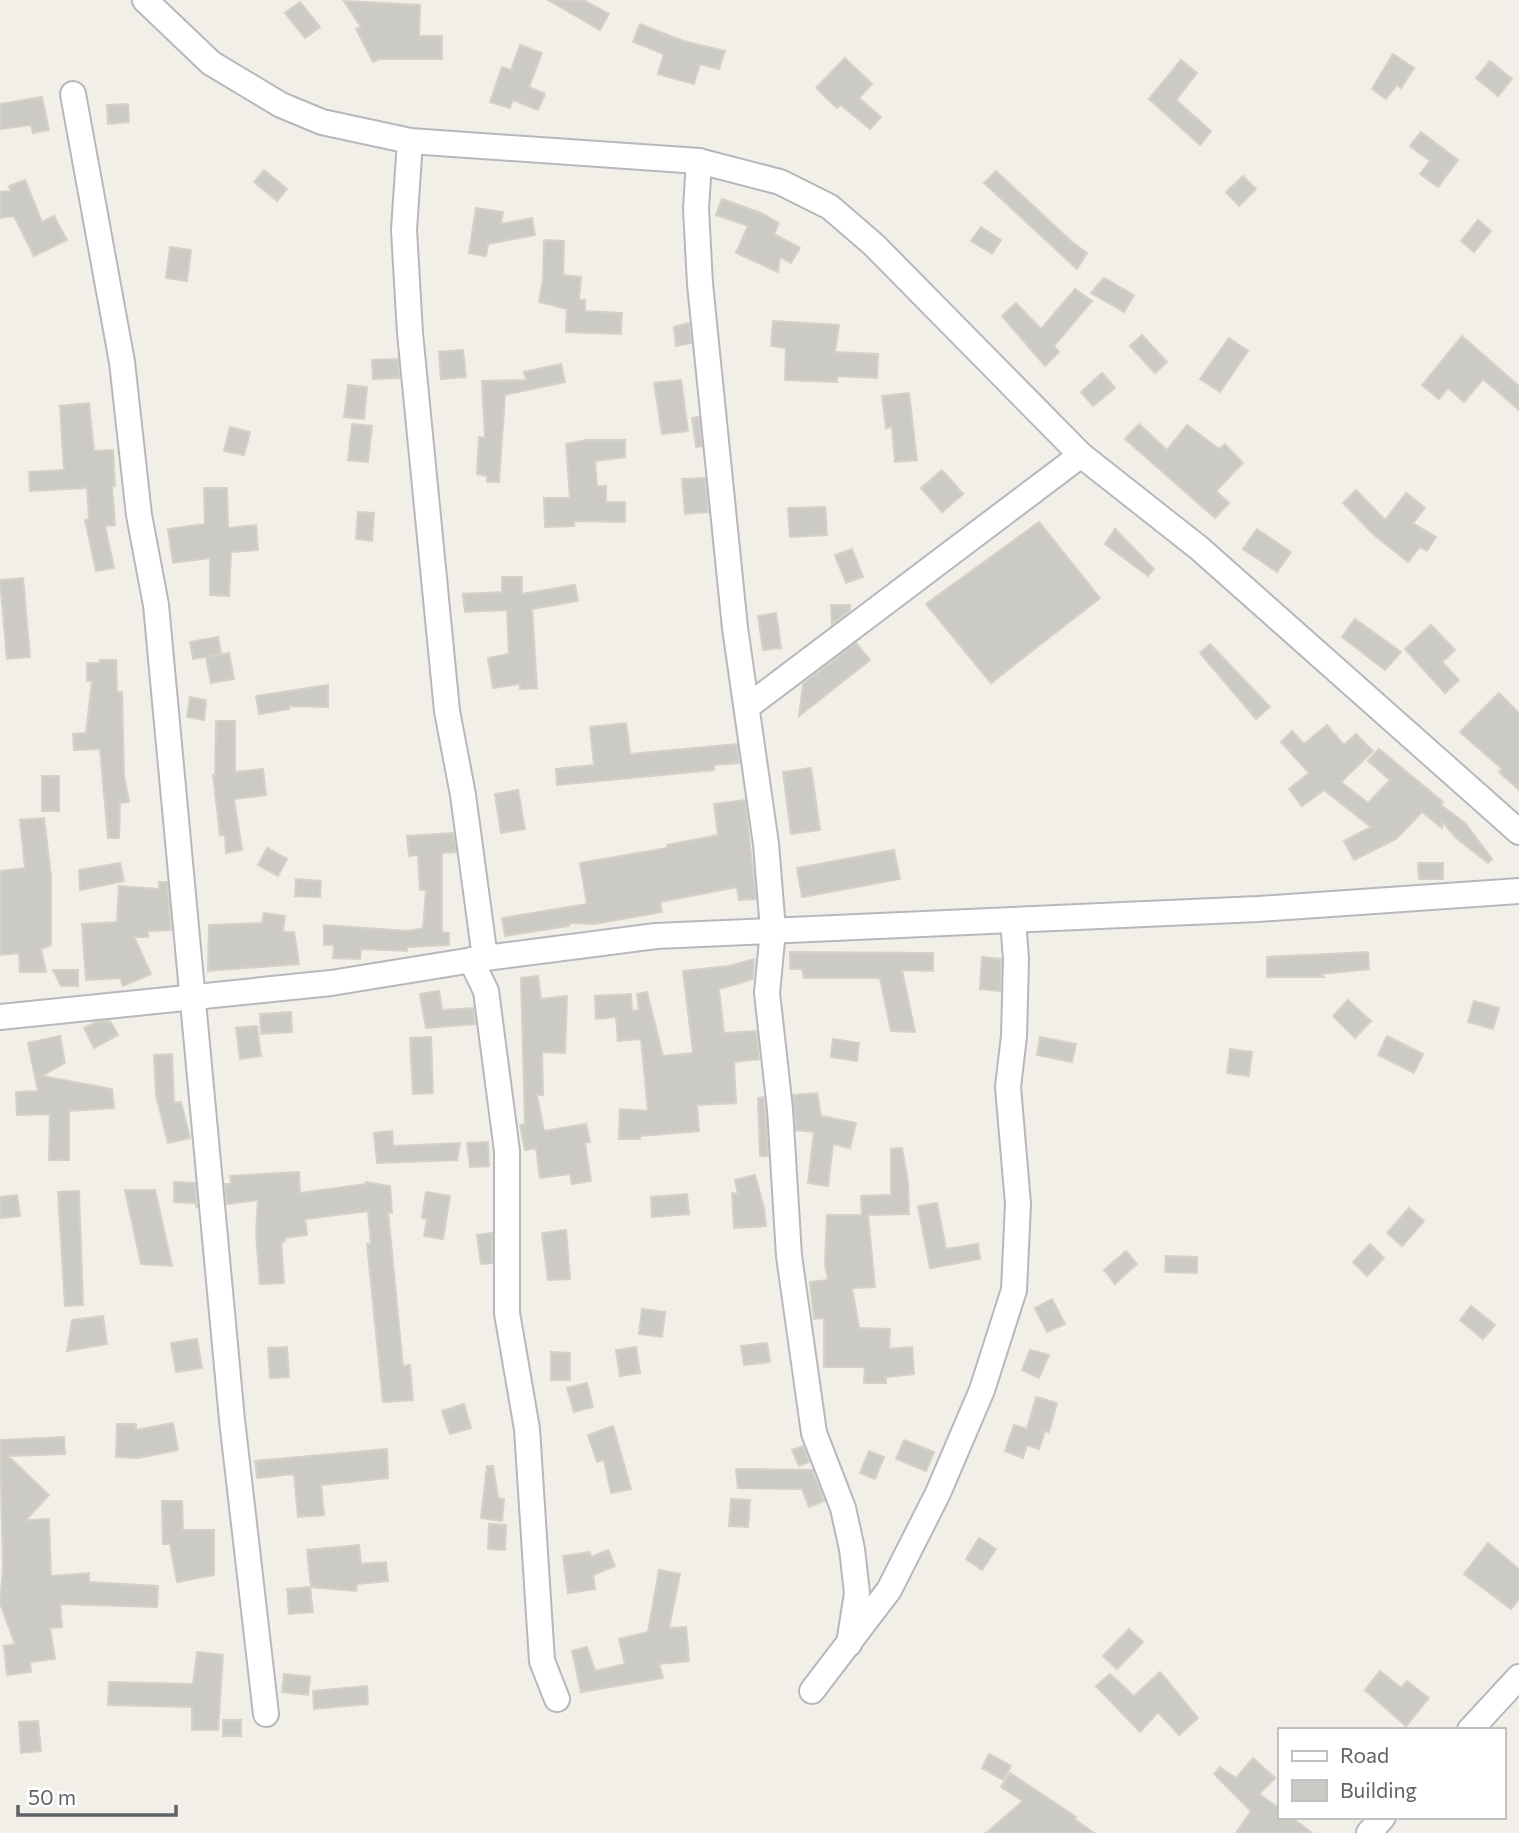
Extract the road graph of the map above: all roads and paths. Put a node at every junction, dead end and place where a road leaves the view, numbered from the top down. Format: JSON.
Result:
{"nodes":[{"id":1,"x":145,"y":0,"type":"edge"},
{"id":2,"x":72,"y":94,"type":"dead end"},
{"id":3,"x":410,"y":141,"type":"junction"},
{"id":4,"x":699,"y":161,"type":"junction"},
{"id":5,"x":1081,"y":455,"type":"junction"},
{"id":6,"x":747,"y":707,"type":"junction"},
{"id":7,"x":1519,"y":832,"type":"edge"},
{"id":8,"x":1519,"y":891,"type":"edge"},
{"id":9,"x":1013,"y":920,"type":"junction"},
{"id":10,"x":773,"y":930,"type":"junction"},
{"id":11,"x":478,"y":959,"type":"junction"},
{"id":12,"x":192,"y":998,"type":"junction"},
{"id":13,"x":0,"y":1017,"type":"edge"},
{"id":14,"x":849,"y":1644,"type":"junction"},
{"id":15,"x":1519,"y":1678,"type":"edge"},
{"id":16,"x":812,"y":1691,"type":"dead end"},
{"id":17,"x":557,"y":1699,"type":"dead end"},
{"id":18,"x":266,"y":1714,"type":"dead end"},
{"id":19,"x":1472,"y":1728,"type":"edge"},
{"id":20,"x":1381,"y":1819,"type":"edge"},
{"id":21,"x":1369,"y":1833,"type":"edge"}],
"edges":[{"from":1,"to":3,"type":"street"},
{"from":2,"to":12,"type":"street"},
{"from":3,"to":4,"type":"street"},
{"from":3,"to":11,"type":"street"},
{"from":4,"to":5,"type":"street"},
{"from":4,"to":6,"type":"street"},
{"from":5,"to":6,"type":"street"},
{"from":5,"to":7,"type":"street"},
{"from":6,"to":10,"type":"street"},
{"from":8,"to":9,"type":"street"},
{"from":9,"to":10,"type":"street"},
{"from":9,"to":14,"type":"street"},
{"from":10,"to":11,"type":"street"},
{"from":10,"to":14,"type":"street"},
{"from":11,"to":12,"type":"street"},
{"from":11,"to":17,"type":"street"},
{"from":12,"to":13,"type":"street"},
{"from":12,"to":18,"type":"street"},
{"from":14,"to":16,"type":"street"},
{"from":15,"to":19,"type":"street"},
{"from":20,"to":21,"type":"street"}]}
